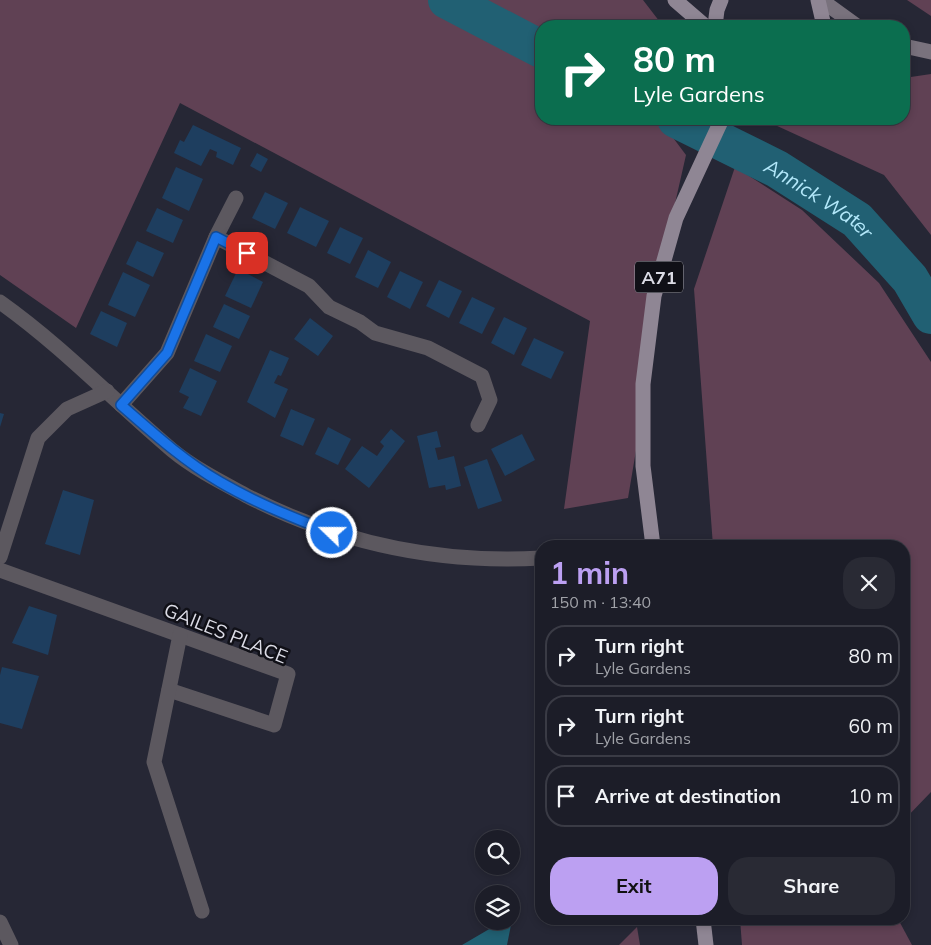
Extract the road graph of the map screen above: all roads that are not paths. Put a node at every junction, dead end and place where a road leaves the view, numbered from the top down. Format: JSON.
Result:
{"nodes":[{"id":1,"x":675,"y":0,"type":"edge"},
{"id":2,"x":721,"y":0,"type":"edge"},
{"id":3,"x":819,"y":0,"type":"edge"},
{"id":4,"x":698,"y":20,"type":"edge"},
{"id":5,"x":715,"y":20,"type":"edge"},
{"id":6,"x":823,"y":20,"type":"edge"},
{"id":7,"x":848,"y":20,"type":"edge"},
{"id":8,"x":910,"y":48,"type":"edge"},
{"id":9,"x":931,"y":53,"type":"edge"},
{"id":10,"x":910,"y":57,"type":"edge"},
{"id":11,"x":719,"y":125,"type":"edge"},
{"id":12,"x":236,"y":198,"type":"dead end"},
{"id":13,"x":216,"y":237,"type":"junction"},
{"id":14,"x":0,"y":302,"type":"edge"},
{"id":15,"x":107,"y":392,"type":"junction"},
{"id":16,"x":121,"y":405,"type":"junction"},
{"id":17,"x":478,"y":425,"type":"dead end"},
{"id":18,"x":6,"y":517,"type":"edge"},
{"id":19,"x":649,"y":540,"type":"edge"},
{"id":20,"x":0,"y":557,"type":"edge"},
{"id":21,"x":535,"y":558,"type":"edge"},
{"id":22,"x":0,"y":570,"type":"edge"},
{"id":23,"x":180,"y":635,"type":"junction"},
{"id":24,"x":169,"y":690,"type":"junction"},
{"id":25,"x":202,"y":910,"type":"dead end"},
{"id":26,"x":0,"y":922,"type":"edge"},
{"id":27,"x":704,"y":925,"type":"edge"},
{"id":28,"x":11,"y":945,"type":"edge"},
{"id":29,"x":706,"y":945,"type":"edge"}],
"edges":[{"from":1,"to":4,"type":"main road"},
{"from":2,"to":5,"type":"main road"},
{"from":3,"to":6,"type":"main road"},
{"from":3,"to":7,"type":"main road"},
{"from":8,"to":9,"type":"main road"},
{"from":9,"to":10,"type":"main road"},
{"from":11,"to":19,"type":"main road","number":"A71"},
{"from":12,"to":13,"type":"street"},
{"from":13,"to":16,"type":"street"},
{"from":13,"to":17,"type":"street"},
{"from":14,"to":15,"type":"street"},
{"from":15,"to":16,"type":"street"},
{"from":15,"to":18,"type":"street"},
{"from":16,"to":21,"type":"street"},
{"from":18,"to":20,"type":"street"},
{"from":22,"to":23,"type":"street","name":"GAILES PLACE"},
{"from":23,"to":24,"type":"street"},
{"from":23,"to":24,"type":"street","name":"GAILES PLACE"},
{"from":24,"to":25,"type":"street"},
{"from":26,"to":28,"type":"street"},
{"from":27,"to":29,"type":"main road"}]}
